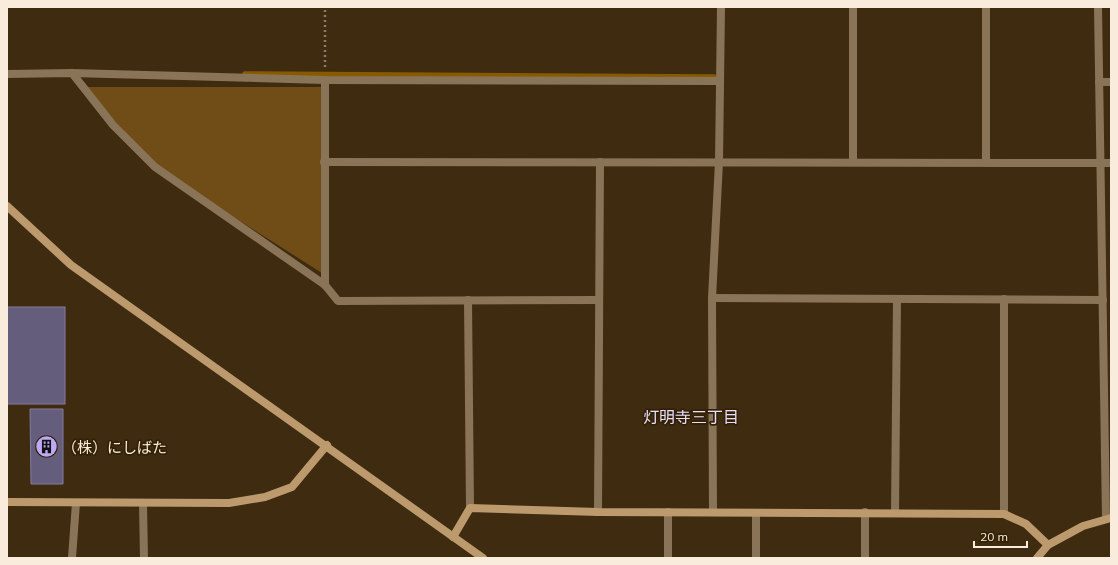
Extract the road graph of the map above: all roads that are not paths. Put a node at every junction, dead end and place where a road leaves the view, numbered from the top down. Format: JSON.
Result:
{"nodes":[{"id":1,"x":720,"y":7,"type":"edge"},
{"id":2,"x":853,"y":7,"type":"edge"},
{"id":3,"x":986,"y":7,"type":"edge"},
{"id":4,"x":1098,"y":7,"type":"edge"},
{"id":5,"x":72,"y":73,"type":"junction"},
{"id":6,"x":7,"y":74,"type":"edge"},
{"id":7,"x":325,"y":80,"type":"junction"},
{"id":8,"x":720,"y":81,"type":"junction"},
{"id":9,"x":1099,"y":82,"type":"junction"},
{"id":10,"x":1111,"y":82,"type":"edge"},
{"id":11,"x":853,"y":161,"type":"junction"},
{"id":12,"x":324,"y":162,"type":"junction"},
{"id":13,"x":600,"y":162,"type":"junction"},
{"id":14,"x":719,"y":162,"type":"junction"},
{"id":15,"x":986,"y":162,"type":"junction"},
{"id":16,"x":1100,"y":163,"type":"junction"},
{"id":17,"x":1111,"y":163,"type":"edge"},
{"id":18,"x":7,"y":206,"type":"edge"},
{"id":19,"x":325,"y":285,"type":"junction"},
{"id":20,"x":1105,"y":296,"type":"edge"},
{"id":21,"x":712,"y":298,"type":"junction"},
{"id":22,"x":897,"y":299,"type":"junction"},
{"id":23,"x":1004,"y":299,"type":"junction"},
{"id":24,"x":468,"y":300,"type":"junction"},
{"id":25,"x":599,"y":300,"type":"junction"},
{"id":26,"x":1107,"y":366,"type":"edge"},
{"id":27,"x":327,"y":445,"type":"junction"},
{"id":28,"x":7,"y":502,"type":"edge"},
{"id":29,"x":76,"y":503,"type":"junction"},
{"id":30,"x":143,"y":504,"type":"junction"},
{"id":31,"x":470,"y":508,"type":"junction"},
{"id":32,"x":598,"y":512,"type":"junction"},
{"id":33,"x":668,"y":512,"type":"junction"},
{"id":34,"x":713,"y":512,"type":"junction"},
{"id":35,"x":756,"y":512,"type":"junction"},
{"id":36,"x":865,"y":512,"type":"junction"},
{"id":37,"x":895,"y":513,"type":"junction"},
{"id":38,"x":1004,"y":514,"type":"junction"},
{"id":39,"x":1108,"y":519,"type":"edge"},
{"id":40,"x":454,"y":537,"type":"junction"},
{"id":41,"x":1048,"y":545,"type":"junction"},
{"id":42,"x":72,"y":558,"type":"edge"},
{"id":43,"x":144,"y":558,"type":"edge"},
{"id":44,"x":483,"y":558,"type":"edge"},
{"id":45,"x":668,"y":558,"type":"edge"},
{"id":46,"x":756,"y":558,"type":"edge"},
{"id":47,"x":865,"y":558,"type":"edge"},
{"id":48,"x":1037,"y":558,"type":"edge"}],
"edges":[{"from":1,"to":8,"type":"street"},
{"from":2,"to":11,"type":"street"},
{"from":3,"to":15,"type":"street"},
{"from":4,"to":9,"type":"street"},
{"from":5,"to":6,"type":"street"},
{"from":5,"to":7,"type":"street"},
{"from":5,"to":19,"type":"street"},
{"from":7,"to":8,"type":"street"},
{"from":7,"to":12,"type":"street"},
{"from":8,"to":14,"type":"street"},
{"from":9,"to":10,"type":"street"},
{"from":9,"to":16,"type":"street"},
{"from":11,"to":14,"type":"street"},
{"from":11,"to":15,"type":"street"},
{"from":12,"to":13,"type":"street"},
{"from":12,"to":19,"type":"street"},
{"from":13,"to":14,"type":"street"},
{"from":13,"to":25,"type":"street"},
{"from":14,"to":21,"type":"street"},
{"from":15,"to":16,"type":"street"},
{"from":16,"to":17,"type":"street"},
{"from":16,"to":20,"type":"street"},
{"from":18,"to":27,"type":"street"},
{"from":19,"to":24,"type":"street"},
{"from":20,"to":23,"type":"street"},
{"from":20,"to":26,"type":"street"},
{"from":21,"to":22,"type":"street"},
{"from":21,"to":34,"type":"street"},
{"from":22,"to":23,"type":"street"},
{"from":22,"to":37,"type":"street"},
{"from":23,"to":38,"type":"street"},
{"from":24,"to":25,"type":"street"},
{"from":24,"to":31,"type":"street"},
{"from":25,"to":32,"type":"street"},
{"from":26,"to":39,"type":"street"},
{"from":27,"to":30,"type":"street"},
{"from":27,"to":40,"type":"street"},
{"from":28,"to":29,"type":"street"},
{"from":29,"to":30,"type":"street"},
{"from":29,"to":42,"type":"street"},
{"from":30,"to":43,"type":"street"},
{"from":31,"to":32,"type":"street"},
{"from":31,"to":40,"type":"street"},
{"from":32,"to":33,"type":"street"},
{"from":33,"to":34,"type":"street"},
{"from":33,"to":45,"type":"street"},
{"from":34,"to":35,"type":"street"},
{"from":35,"to":36,"type":"street"},
{"from":35,"to":46,"type":"street"},
{"from":36,"to":37,"type":"street"},
{"from":36,"to":47,"type":"street"},
{"from":37,"to":38,"type":"street"},
{"from":38,"to":41,"type":"street"},
{"from":39,"to":41,"type":"street"},
{"from":40,"to":44,"type":"street"},
{"from":41,"to":48,"type":"street"}]}
